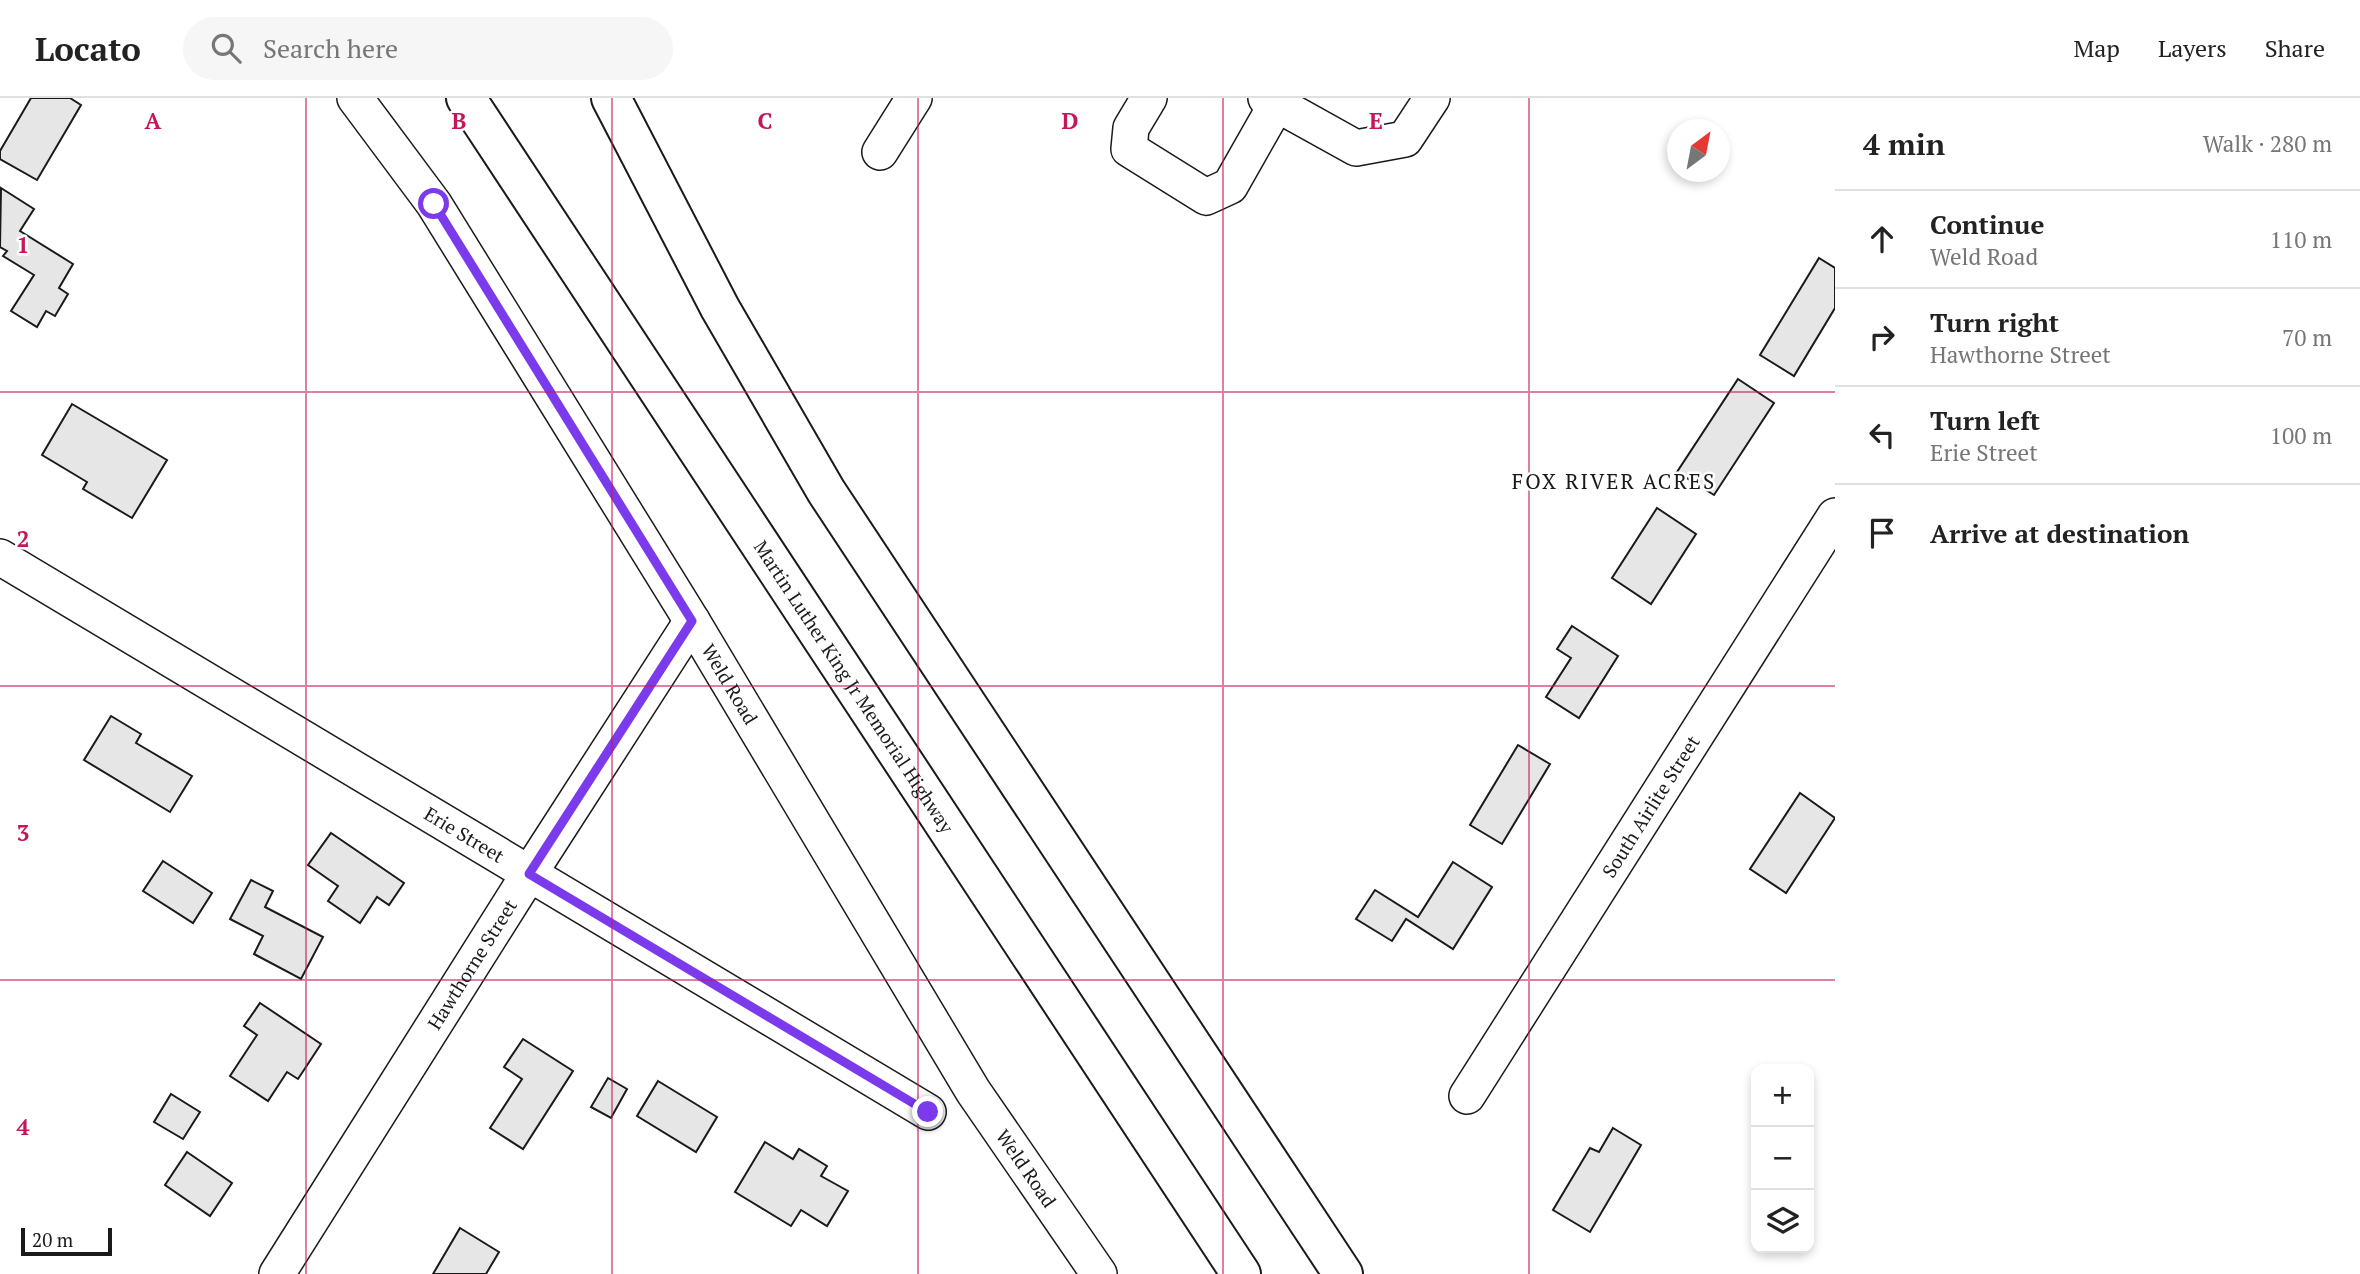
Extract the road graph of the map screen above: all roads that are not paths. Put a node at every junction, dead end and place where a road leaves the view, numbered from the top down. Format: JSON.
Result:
{"nodes":[{"id":1,"x":355,"y":98,"type":"edge"},
{"id":2,"x":467,"y":98,"type":"edge"},
{"id":3,"x":611,"y":98,"type":"edge"},
{"id":4,"x":914,"y":98,"type":"edge"},
{"id":5,"x":1149,"y":98,"type":"edge"},
{"id":6,"x":1432,"y":98,"type":"edge"},
{"id":7,"x":1271,"y":101,"type":"edge"},
{"id":8,"x":880,"y":152,"type":"dead end"},
{"id":9,"x":1835,"y":516,"type":"edge"},
{"id":10,"x":0,"y":557,"type":"edge"},
{"id":11,"x":692,"y":621,"type":"junction"},
{"id":12,"x":529,"y":874,"type":"junction"},
{"id":13,"x":1467,"y":1097,"type":"dead end"},
{"id":14,"x":928,"y":1112,"type":"dead end"},
{"id":15,"x":277,"y":1274,"type":"edge"},
{"id":16,"x":1099,"y":1274,"type":"edge"},
{"id":17,"x":1241,"y":1274,"type":"edge"},
{"id":18,"x":1343,"y":1274,"type":"edge"}],
"edges":[{"from":1,"to":11,"type":"street","name":"Weld Road"},
{"from":2,"to":17,"type":"highway","name":"Martin Luther King Jr Memorial Highway"},
{"from":3,"to":18,"type":"highway"},
{"from":4,"to":8,"type":"street"},
{"from":5,"to":7,"type":"street"},
{"from":6,"to":7,"type":"street"},
{"from":9,"to":13,"type":"street","name":"South Airlite Street"},
{"from":10,"to":12,"type":"street","name":"Erie Street"},
{"from":11,"to":12,"type":"street","name":"Hawthorne Street"},
{"from":11,"to":16,"type":"street","name":"Weld Road"},
{"from":12,"to":14,"type":"street","name":"Erie Street"},
{"from":12,"to":15,"type":"street","name":"Hawthorne Street"}]}
